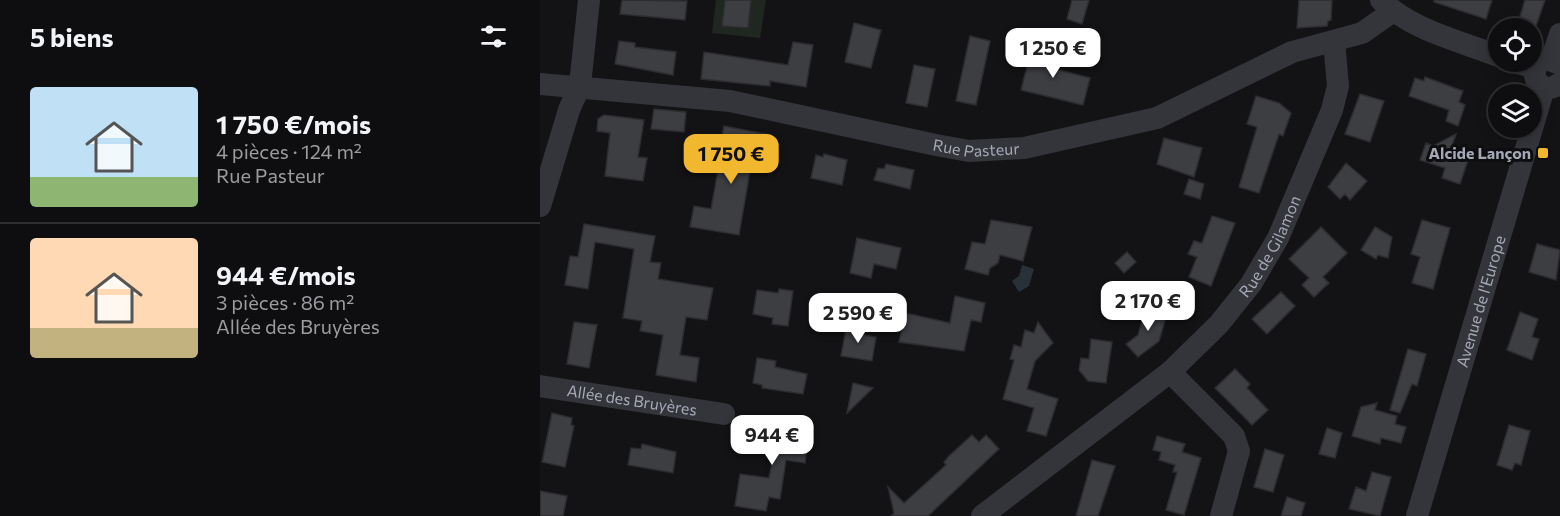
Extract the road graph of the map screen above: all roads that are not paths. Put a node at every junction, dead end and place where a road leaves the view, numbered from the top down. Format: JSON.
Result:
{"nodes":[{"id":1,"x":589,"y":0,"type":"edge"},
{"id":2,"x":1386,"y":6,"type":"edge"},
{"id":3,"x":1560,"y":34,"type":"edge"},
{"id":4,"x":1334,"y":41,"type":"junction"},
{"id":5,"x":1488,"y":52,"type":"edge"},
{"id":6,"x":1544,"y":71,"type":"edge"},
{"id":7,"x":540,"y":84,"type":"edge"},
{"id":8,"x":580,"y":85,"type":"junction"},
{"id":9,"x":540,"y":206,"type":"edge"},
{"id":10,"x":1170,"y":372,"type":"junction"},
{"id":11,"x":540,"y":386,"type":"edge"},
{"id":12,"x":724,"y":414,"type":"dead end"},
{"id":13,"x":982,"y":516,"type":"edge"},
{"id":14,"x":1221,"y":516,"type":"edge"},
{"id":15,"x":1417,"y":516,"type":"edge"}],
"edges":[{"from":1,"to":8,"type":"street"},
{"from":2,"to":4,"type":"street","name":"Rue Pasteur"},
{"from":2,"to":5,"type":"street"},
{"from":3,"to":6,"type":"street","name":"Avenue de l'Europe"},
{"from":4,"to":8,"type":"street","name":"Rue Pasteur"},
{"from":4,"to":10,"type":"street","name":"Rue de Gilamon"},
{"from":6,"to":15,"type":"street","name":"Avenue de l'Europe"},
{"from":7,"to":8,"type":"street","name":"Rue Pasteur"},
{"from":8,"to":9,"type":"street"},
{"from":10,"to":13,"type":"street","name":"Rue de Gilamon"},
{"from":10,"to":14,"type":"street"},
{"from":11,"to":12,"type":"street","name":"Allée des Bruyères"}]}
